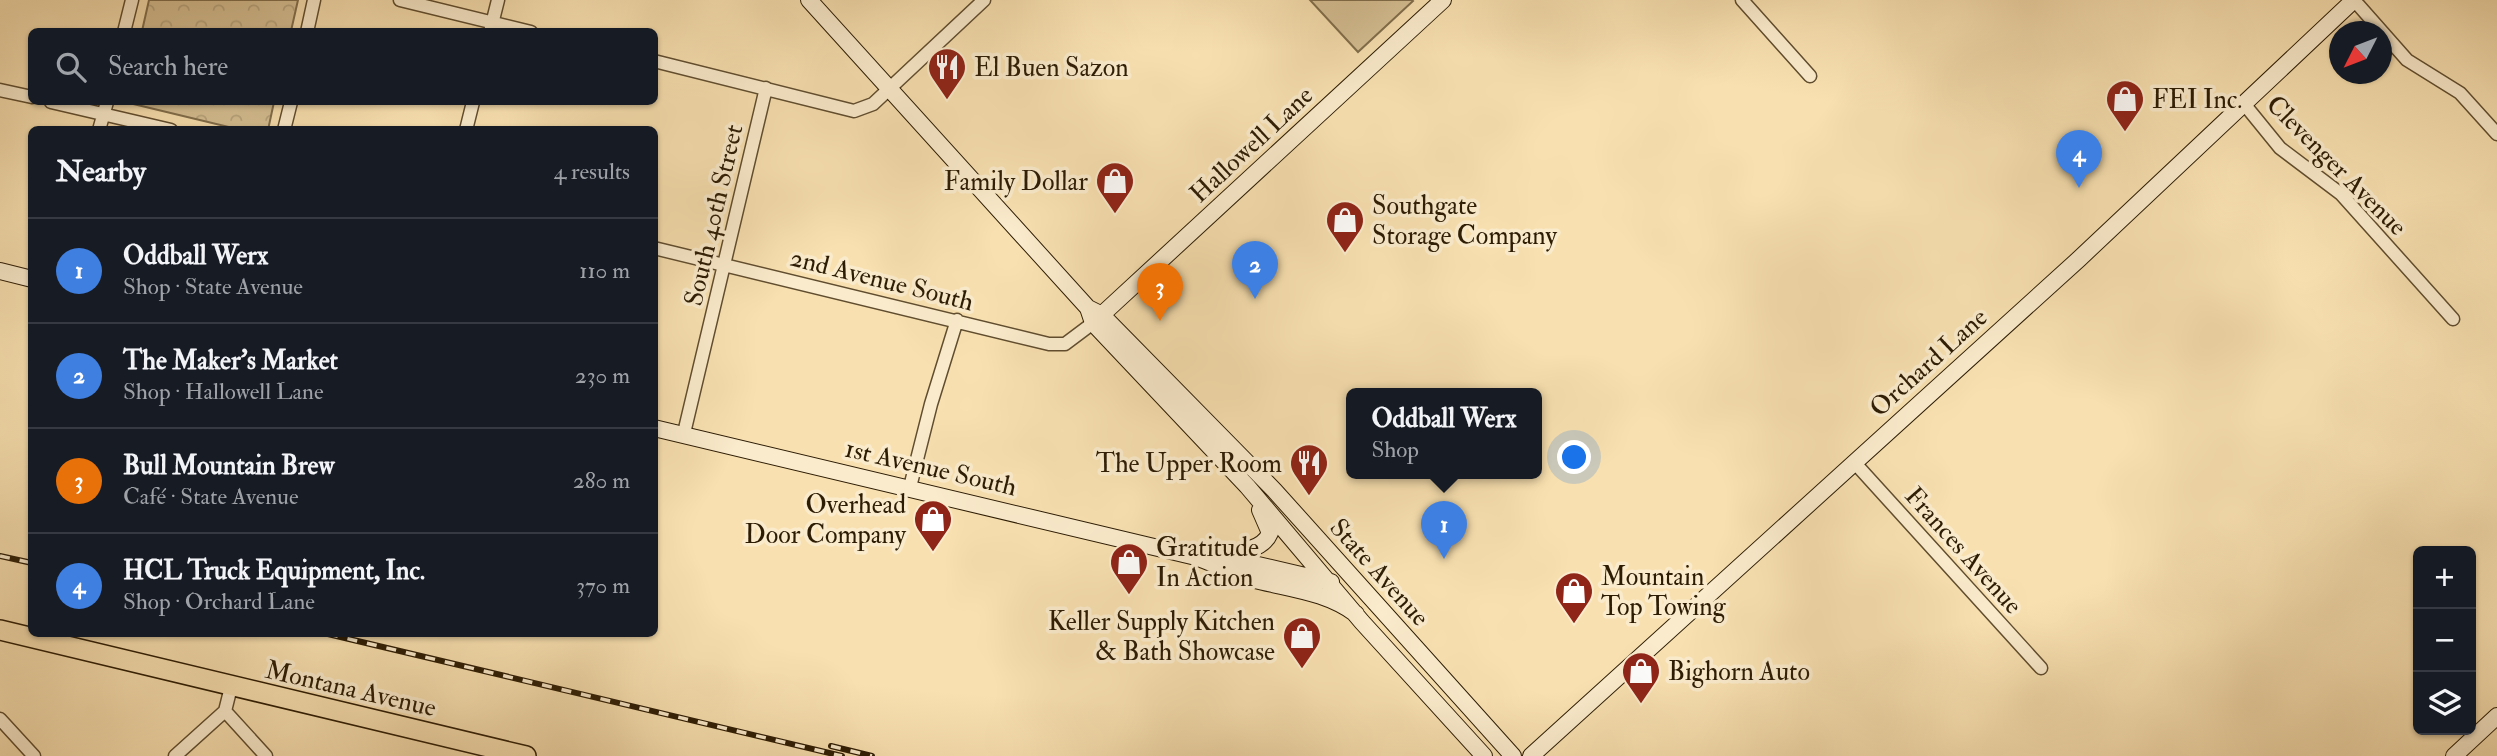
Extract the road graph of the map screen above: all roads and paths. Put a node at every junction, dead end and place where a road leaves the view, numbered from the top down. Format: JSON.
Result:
{"nodes":[{"id":1,"x":132,"y":0,"type":"edge"},
{"id":2,"x":314,"y":0,"type":"edge"},
{"id":3,"x":400,"y":0,"type":"edge"},
{"id":4,"x":498,"y":0,"type":"edge"},
{"id":5,"x":809,"y":0,"type":"edge"},
{"id":6,"x":984,"y":0,"type":"edge"},
{"id":7,"x":1443,"y":0,"type":"edge"},
{"id":8,"x":1742,"y":0,"type":"edge"},
{"id":9,"x":2354,"y":0,"type":"edge"},
{"id":10,"x":491,"y":27,"type":"edge"},
{"id":11,"x":125,"y":28,"type":"edge"},
{"id":12,"x":308,"y":28,"type":"edge"},
{"id":13,"x":658,"y":62,"type":"edge"},
{"id":14,"x":1810,"y":76,"type":"dead end"},
{"id":15,"x":766,"y":88,"type":"junction"},
{"id":16,"x":889,"y":89,"type":"junction"},
{"id":17,"x":0,"y":90,"type":"edge"},
{"id":18,"x":28,"y":96,"type":"edge"},
{"id":19,"x":83,"y":105,"type":"edge"},
{"id":20,"x":290,"y":105,"type":"edge"},
{"id":21,"x":472,"y":105,"type":"edge"},
{"id":22,"x":2245,"y":105,"type":"junction"},
{"id":23,"x":105,"y":107,"type":"edge"},
{"id":24,"x":100,"y":126,"type":"edge"},
{"id":25,"x":160,"y":126,"type":"edge"},
{"id":26,"x":285,"y":126,"type":"edge"},
{"id":27,"x":467,"y":126,"type":"edge"},
{"id":28,"x":2497,"y":134,"type":"edge"},
{"id":29,"x":658,"y":249,"type":"edge"},
{"id":30,"x":726,"y":265,"type":"junction"},
{"id":31,"x":0,"y":271,"type":"edge"},
{"id":32,"x":28,"y":278,"type":"edge"},
{"id":33,"x":1094,"y":315,"type":"junction"},
{"id":34,"x":2453,"y":319,"type":"dead end"},
{"id":35,"x":957,"y":320,"type":"junction"},
{"id":36,"x":658,"y":429,"type":"edge"},
{"id":37,"x":684,"y":433,"type":"junction"},
{"id":38,"x":1854,"y":462,"type":"junction"},
{"id":39,"x":1247,"y":486,"type":"junction"},
{"id":40,"x":910,"y":487,"type":"junction"},
{"id":41,"x":1196,"y":556,"type":"junction"},
{"id":42,"x":1329,"y":582,"type":"junction"},
{"id":43,"x":1356,"y":614,"type":"junction"},
{"id":44,"x":0,"y":630,"type":"edge"},
{"id":45,"x":28,"y":637,"type":"edge"},
{"id":46,"x":28,"y":637,"type":"edge"},
{"id":47,"x":2040,"y":668,"type":"dead end"},
{"id":48,"x":1448,"y":685,"type":"junction"},
{"id":49,"x":231,"y":687,"type":"junction"},
{"id":50,"x":225,"y":711,"type":"junction"},
{"id":51,"x":2497,"y":716,"type":"edge"},
{"id":52,"x":0,"y":719,"type":"edge"},
{"id":53,"x":518,"y":755,"type":"edge"},
{"id":54,"x":33,"y":756,"type":"edge"},
{"id":55,"x":175,"y":756,"type":"edge"},
{"id":56,"x":266,"y":756,"type":"edge"},
{"id":57,"x":1484,"y":756,"type":"edge"},
{"id":58,"x":1513,"y":756,"type":"edge"},
{"id":59,"x":1531,"y":756,"type":"edge"},
{"id":60,"x":2454,"y":756,"type":"edge"}],
"edges":[{"from":1,"to":11,"type":"street"},
{"from":2,"to":12,"type":"street"},
{"from":3,"to":10,"type":"street"},
{"from":4,"to":10,"type":"street"},
{"from":5,"to":16,"type":"street","name":"State Avenue"},
{"from":6,"to":16,"type":"street"},
{"from":7,"to":33,"type":"street","name":"Hallowell Lane"},
{"from":8,"to":14,"type":"street"},
{"from":9,"to":22,"type":"street","name":"Orchard Lane"},
{"from":9,"to":28,"type":"street"},
{"from":13,"to":15,"type":"street"},
{"from":15,"to":16,"type":"street"},
{"from":15,"to":30,"type":"street","name":"South 40th Street"},
{"from":16,"to":33,"type":"street","name":"State Avenue"},
{"from":17,"to":18,"type":"street"},
{"from":19,"to":23,"type":"street"},
{"from":20,"to":26,"type":"street"},
{"from":21,"to":27,"type":"street"},
{"from":22,"to":34,"type":"street","name":"Clevenger Avenue"},
{"from":22,"to":38,"type":"street","name":"Orchard Lane"},
{"from":23,"to":24,"type":"street"},
{"from":23,"to":25,"type":"street"},
{"from":29,"to":30,"type":"street","name":"2nd Avenue South"},
{"from":30,"to":35,"type":"street","name":"2nd Avenue South"},
{"from":30,"to":37,"type":"street","name":"South 40th Street"},
{"from":31,"to":32,"type":"street"},
{"from":33,"to":35,"type":"street","name":"2nd Avenue South"},
{"from":33,"to":39,"type":"street","name":"State Avenue"},
{"from":33,"to":48,"type":"street","name":"State Avenue"},
{"from":35,"to":40,"type":"street"},
{"from":36,"to":37,"type":"street","name":"1st Avenue South"},
{"from":37,"to":40,"type":"street","name":"1st Avenue South"},
{"from":38,"to":47,"type":"street","name":"Frances Avenue"},
{"from":38,"to":59,"type":"street","name":"Orchard Lane"},
{"from":39,"to":41,"type":"street"},
{"from":39,"to":42,"type":"street","name":"State Avenue"},
{"from":40,"to":41,"type":"street","name":"1st Avenue South"},
{"from":41,"to":42,"type":"street","name":"1st Avenue South"},
{"from":41,"to":43,"type":"street","name":"1st Avenue South"},
{"from":42,"to":43,"type":"street","name":"State Avenue"},
{"from":42,"to":48,"type":"street","name":"1st Avenue South"},
{"from":43,"to":57,"type":"street","name":"State Avenue"},
{"from":44,"to":46,"type":"main road","name":"Montana Avenue"},
{"from":45,"to":49,"type":"main road","name":"Montana Avenue"},
{"from":48,"to":58,"type":"street","name":"State Avenue"},
{"from":49,"to":50,"type":"street"},
{"from":49,"to":53,"type":"main road","name":"Montana Avenue"},
{"from":50,"to":55,"type":"street"},
{"from":50,"to":56,"type":"street"},
{"from":51,"to":60,"type":"street"},
{"from":52,"to":54,"type":"street"}]}
